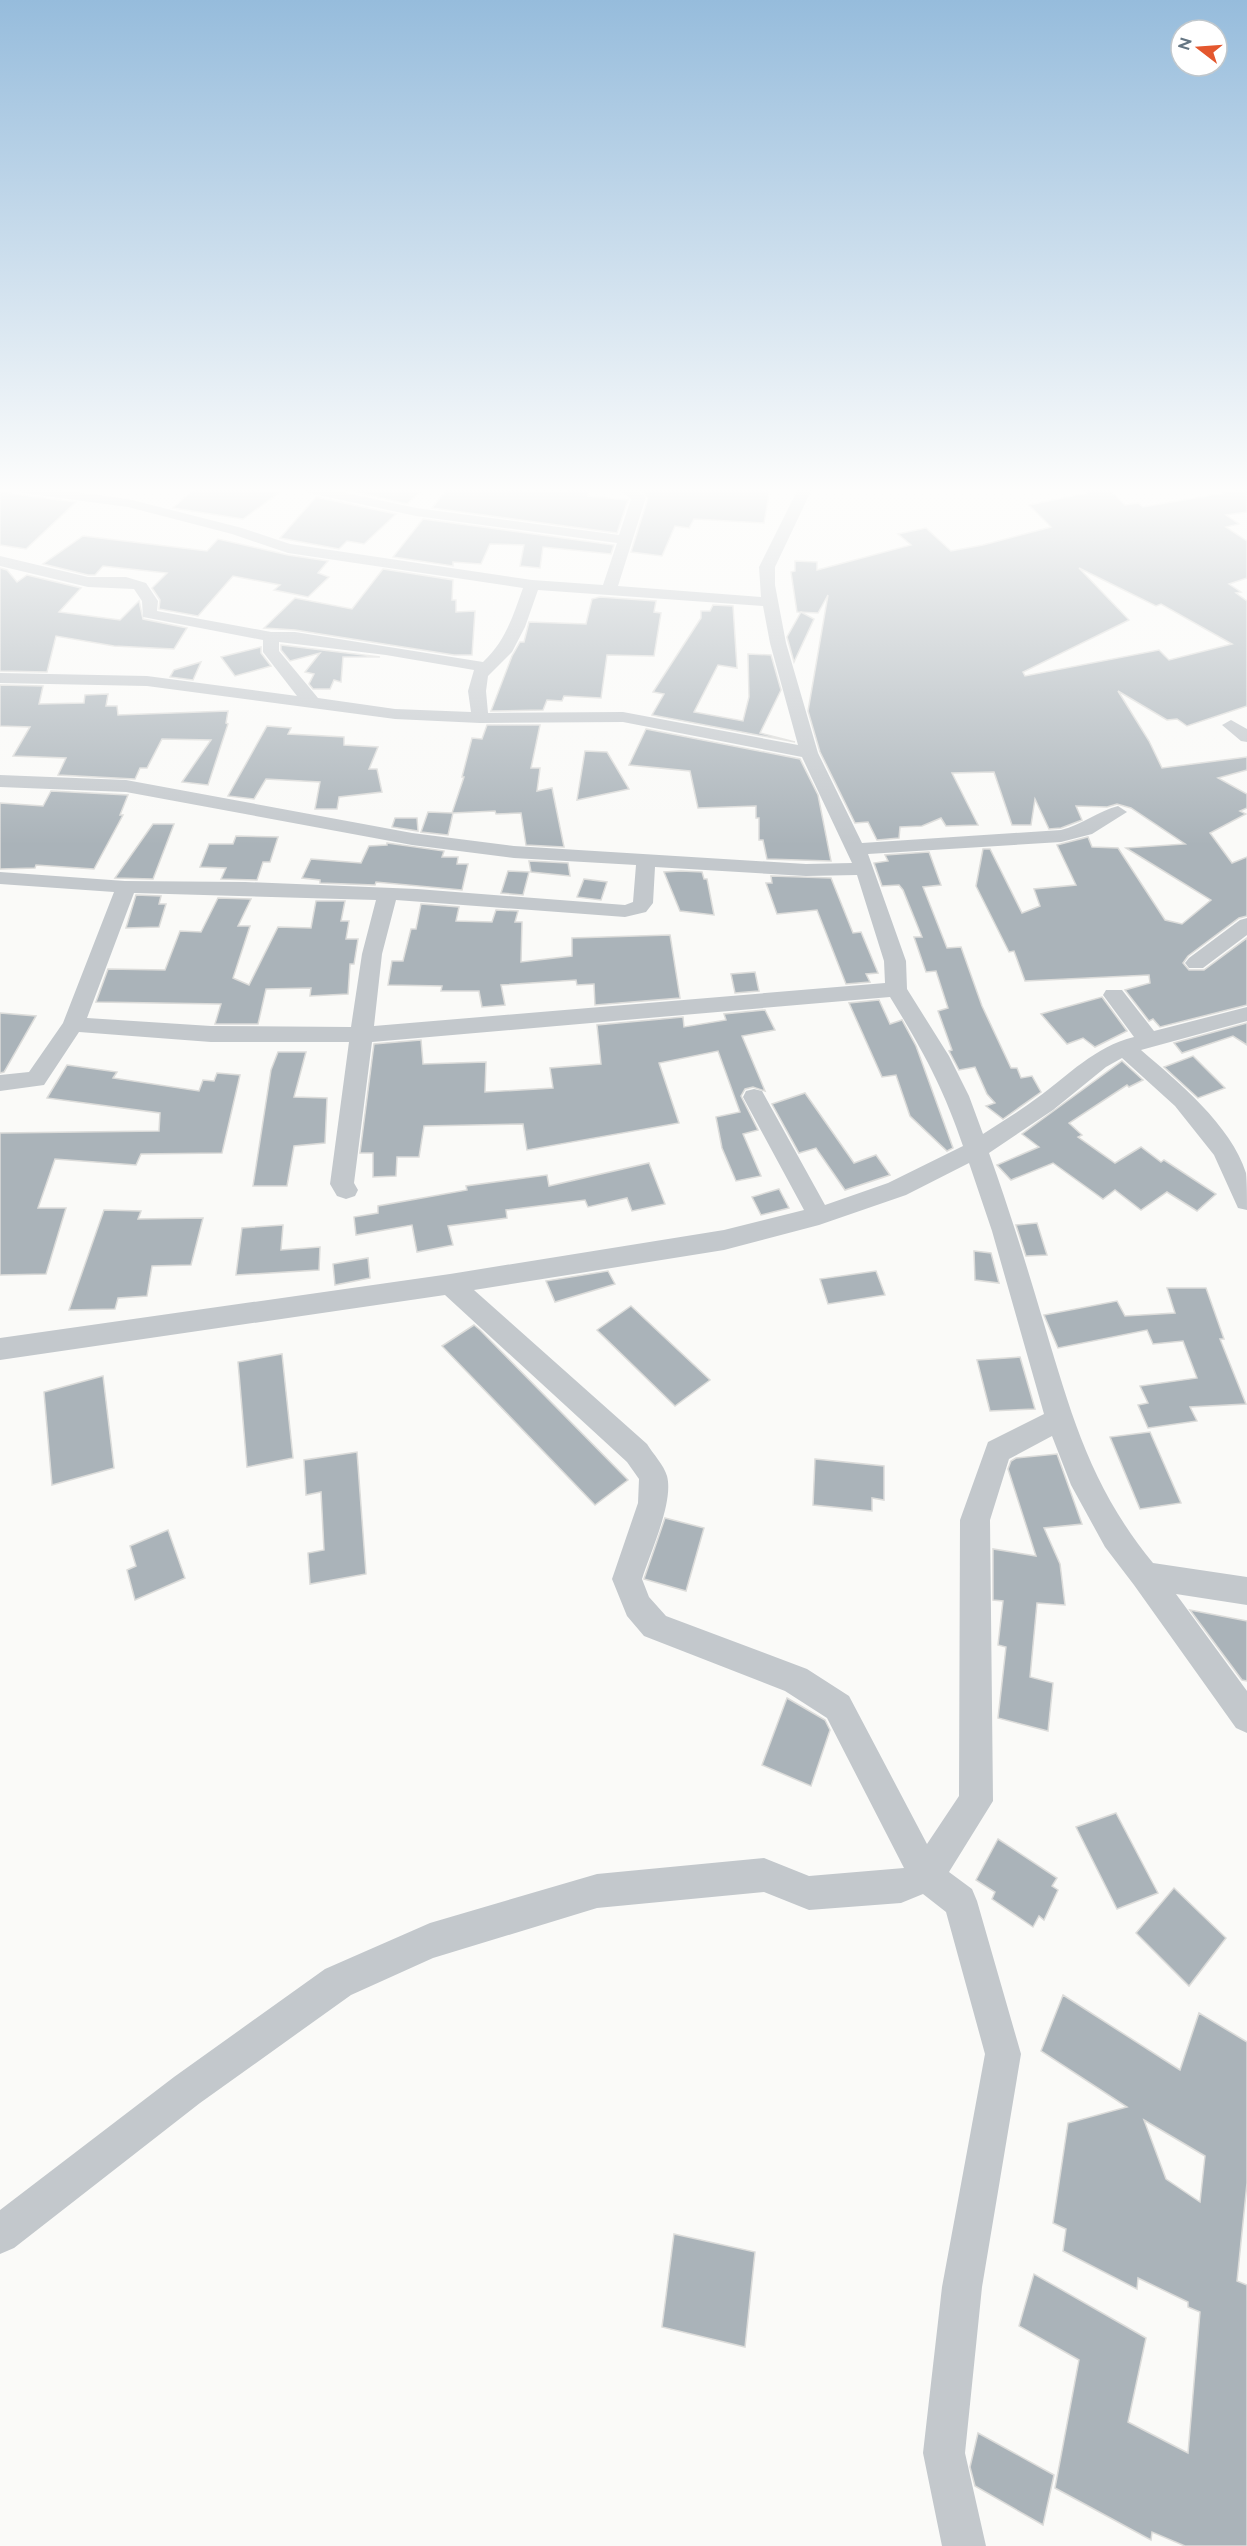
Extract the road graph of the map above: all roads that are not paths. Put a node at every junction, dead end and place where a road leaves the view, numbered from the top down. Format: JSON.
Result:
{"nodes":[{"id":1,"x":149,"y":608,"type":"edge"},
{"id":2,"x":524,"y":608,"type":"edge"},
{"id":3,"x":771,"y":608,"type":"edge"},
{"id":4,"x":271,"y":637,"type":"junction"},
{"id":5,"x":484,"y":667,"type":"junction"},
{"id":6,"x":0,"y":678,"type":"edge"},
{"id":7,"x":313,"y":704,"type":"junction"},
{"id":8,"x":480,"y":718,"type":"junction"},
{"id":9,"x":1231,"y":725,"type":"dead end"},
{"id":10,"x":1247,"y":737,"type":"edge"},
{"id":11,"x":809,"y":753,"type":"junction"},
{"id":12,"x":0,"y":781,"type":"edge"},
{"id":13,"x":1118,"y":812,"type":"dead end"},
{"id":14,"x":646,"y":859,"type":"junction"},
{"id":15,"x":859,"y":859,"type":"junction"},
{"id":16,"x":0,"y":878,"type":"edge"},
{"id":17,"x":125,"y":887,"type":"junction"},
{"id":18,"x":388,"y":894,"type":"junction"},
{"id":19,"x":1247,"y":925,"type":"edge"},
{"id":20,"x":1196,"y":963,"type":"dead end"},
{"id":21,"x":896,"y":989,"type":"junction"},
{"id":22,"x":1114,"y":995,"type":"dead end"},
{"id":23,"x":1247,"y":1014,"type":"edge"},
{"id":24,"x":73,"y":1024,"type":"junction"},
{"id":25,"x":360,"y":1035,"type":"junction"},
{"id":26,"x":1149,"y":1041,"type":"junction"},
{"id":27,"x":1124,"y":1047,"type":"junction"},
{"id":28,"x":0,"y":1083,"type":"edge"},
{"id":29,"x":754,"y":1097,"type":"dead end"},
{"id":30,"x":977,"y":1149,"type":"junction"},
{"id":31,"x":346,"y":1190,"type":"dead end"},
{"id":32,"x":1247,"y":1202,"type":"edge"},
{"id":33,"x":819,"y":1216,"type":"junction"},
{"id":34,"x":450,"y":1284,"type":"junction"},
{"id":35,"x":0,"y":1349,"type":"edge"},
{"id":36,"x":1059,"y":1419,"type":"junction"},
{"id":37,"x":1145,"y":1575,"type":"junction"},
{"id":38,"x":1247,"y":1591,"type":"edge"},
{"id":39,"x":1247,"y":1717,"type":"edge"},
{"id":40,"x":926,"y":1876,"type":"junction"},
{"id":41,"x":0,"y":2234,"type":"edge"},
{"id":42,"x":963,"y":2546,"type":"edge"}],
"edges":[{"from":1,"to":4,"type":"street"},
{"from":2,"to":5,"type":"street"},
{"from":3,"to":11,"type":"street"},
{"from":4,"to":5,"type":"street"},
{"from":4,"to":7,"type":"street"},
{"from":5,"to":8,"type":"street"},
{"from":6,"to":7,"type":"street"},
{"from":7,"to":8,"type":"street"},
{"from":8,"to":11,"type":"street"},
{"from":9,"to":10,"type":"street"},
{"from":11,"to":15,"type":"street"},
{"from":12,"to":14,"type":"street"},
{"from":13,"to":15,"type":"street"},
{"from":14,"to":15,"type":"street"},
{"from":14,"to":18,"type":"street"},
{"from":15,"to":21,"type":"street"},
{"from":16,"to":17,"type":"street"},
{"from":17,"to":18,"type":"street"},
{"from":17,"to":24,"type":"street"},
{"from":18,"to":25,"type":"street"},
{"from":19,"to":20,"type":"street"},
{"from":21,"to":25,"type":"street"},
{"from":21,"to":30,"type":"street"},
{"from":22,"to":26,"type":"street"},
{"from":23,"to":26,"type":"street"},
{"from":24,"to":25,"type":"street"},
{"from":24,"to":28,"type":"street"},
{"from":25,"to":31,"type":"street"},
{"from":26,"to":27,"type":"street"},
{"from":27,"to":30,"type":"street"},
{"from":27,"to":32,"type":"street"},
{"from":29,"to":33,"type":"street"},
{"from":30,"to":33,"type":"street"},
{"from":30,"to":36,"type":"street"},
{"from":33,"to":34,"type":"street"},
{"from":34,"to":35,"type":"street"},
{"from":34,"to":40,"type":"street"},
{"from":36,"to":37,"type":"street"},
{"from":36,"to":40,"type":"street"},
{"from":37,"to":38,"type":"street"},
{"from":37,"to":39,"type":"street"},
{"from":40,"to":41,"type":"street"},
{"from":40,"to":42,"type":"street"}]}
